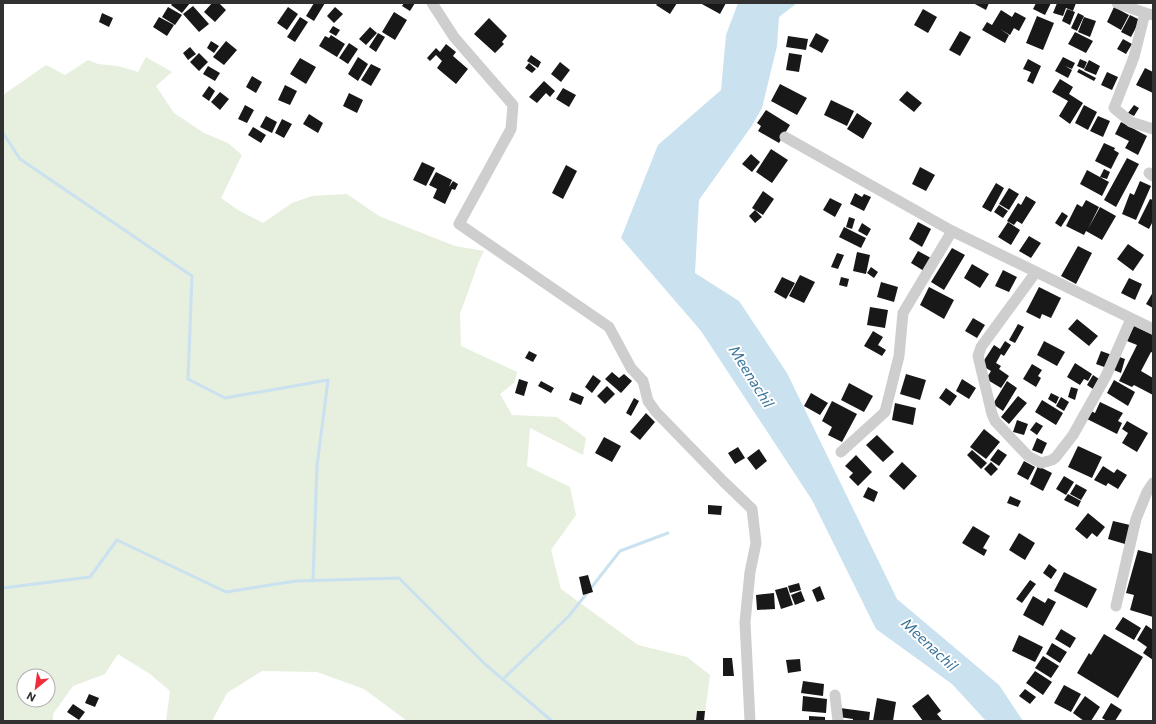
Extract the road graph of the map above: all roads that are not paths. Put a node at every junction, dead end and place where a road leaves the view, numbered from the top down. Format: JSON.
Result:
{"nodes":[{"id":1,"x":432,"y":3,"type":"edge"},
{"id":2,"x":1117,"y":3,"type":"edge"},
{"id":3,"x":1149,"y":14,"type":"edge"},
{"id":4,"x":1153,"y":129,"type":"edge"},
{"id":5,"x":785,"y":138,"type":"dead end"},
{"id":6,"x":952,"y":231,"type":"junction"},
{"id":7,"x":1036,"y":272,"type":"junction"},
{"id":8,"x":1132,"y":319,"type":"junction"},
{"id":9,"x":1153,"y":329,"type":"edge"},
{"id":10,"x":841,"y":452,"type":"dead end"},
{"id":11,"x":1153,"y":483,"type":"edge"},
{"id":12,"x":1116,"y":606,"type":"dead end"},
{"id":13,"x":835,"y":695,"type":"dead end"},
{"id":14,"x":750,"y":721,"type":"edge"},
{"id":15,"x":838,"y":721,"type":"edge"}],
"edges":[{"from":1,"to":14,"type":"street"},
{"from":2,"to":3,"type":"street"},
{"from":3,"to":4,"type":"street"},
{"from":5,"to":6,"type":"street"},
{"from":6,"to":7,"type":"street"},
{"from":6,"to":10,"type":"street"},
{"from":7,"to":8,"type":"street"},
{"from":7,"to":8,"type":"street"},
{"from":8,"to":9,"type":"street"},
{"from":11,"to":12,"type":"street"},
{"from":13,"to":15,"type":"street"}]}
